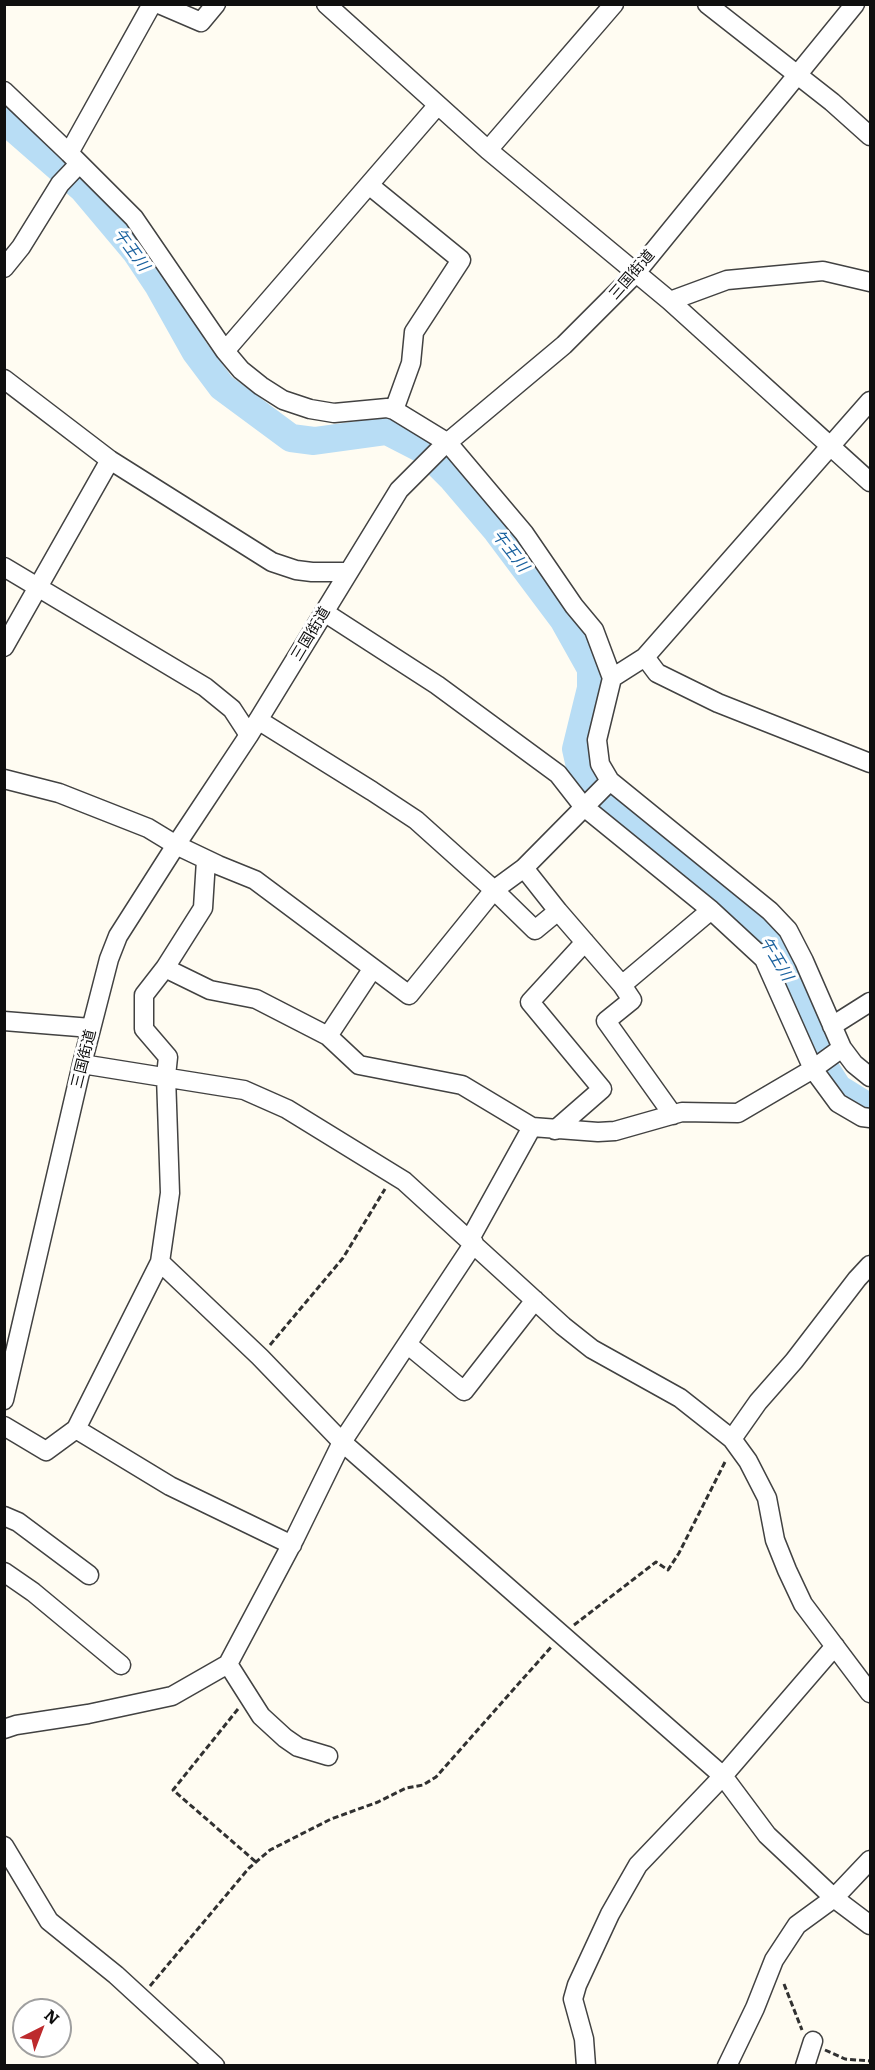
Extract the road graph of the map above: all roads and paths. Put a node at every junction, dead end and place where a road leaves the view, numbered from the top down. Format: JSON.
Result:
{"nodes":[{"id":1,"x":152,"y":4,"type":"edge"},
{"id":2,"x":159,"y":4,"type":"edge"},
{"id":3,"x":216,"y":4,"type":"edge"},
{"id":4,"x":326,"y":4,"type":"edge"},
{"id":5,"x":614,"y":4,"type":"edge"},
{"id":6,"x":707,"y":4,"type":"edge"},
{"id":7,"x":855,"y":4,"type":"edge"},
{"id":8,"x":796,"y":75,"type":"junction"},
{"id":9,"x":4,"y":91,"type":"edge"},
{"id":10,"x":437,"y":106,"type":"junction"},
{"id":11,"x":870,"y":136,"type":"edge"},
{"id":12,"x":488,"y":150,"type":"junction"},
{"id":13,"x":75,"y":162,"type":"junction"},
{"id":14,"x":369,"y":185,"type":"junction"},
{"id":15,"x":4,"y":268,"type":"edge"},
{"id":16,"x":635,"y":274,"type":"junction"},
{"id":17,"x":870,"y":282,"type":"edge"},
{"id":18,"x":670,"y":301,"type":"junction"},
{"id":19,"x":225,"y":351,"type":"junction"},
{"id":20,"x":4,"y":379,"type":"edge"},
{"id":21,"x":870,"y":401,"type":"edge"},
{"id":22,"x":394,"y":410,"type":"junction"},
{"id":23,"x":445,"y":445,"type":"junction"},
{"id":24,"x":830,"y":446,"type":"junction"},
{"id":25,"x":110,"y":460,"type":"junction"},
{"id":26,"x":870,"y":482,"type":"edge"},
{"id":27,"x":4,"y":567,"type":"edge"},
{"id":28,"x":348,"y":572,"type":"junction"},
{"id":29,"x":38,"y":586,"type":"junction"},
{"id":30,"x":324,"y":612,"type":"junction"},
{"id":31,"x":4,"y":647,"type":"edge"},
{"id":32,"x":645,"y":657,"type":"junction"},
{"id":33,"x":612,"y":678,"type":"junction"},
{"id":34,"x":254,"y":728,"type":"junction"},
{"id":35,"x":870,"y":763,"type":"edge"},
{"id":36,"x":4,"y":779,"type":"edge"},
{"id":37,"x":608,"y":782,"type":"junction"},
{"id":38,"x":583,"y":806,"type":"junction"},
{"id":39,"x":176,"y":845,"type":"junction"},
{"id":40,"x":206,"y":860,"type":"junction"},
{"id":41,"x":524,"y":868,"type":"junction"},
{"id":42,"x":494,"y":890,"type":"junction"},
{"id":43,"x":711,"y":910,"type":"junction"},
{"id":44,"x":558,"y":911,"type":"junction"},
{"id":45,"x":585,"y":942,"type":"junction"},
{"id":46,"x":165,"y":968,"type":"junction"},
{"id":47,"x":373,"y":968,"type":"junction"},
{"id":48,"x":622,"y":985,"type":"junction"},
{"id":49,"x":870,"y":1002,"type":"edge"},
{"id":50,"x":4,"y":1021,"type":"edge"},
{"id":51,"x":832,"y":1026,"type":"junction"},
{"id":52,"x":92,"y":1028,"type":"junction"},
{"id":53,"x":328,"y":1036,"type":"junction"},
{"id":54,"x":839,"y":1050,"type":"junction"},
{"id":55,"x":82,"y":1064,"type":"junction"},
{"id":56,"x":813,"y":1069,"type":"junction"},
{"id":57,"x":166,"y":1077,"type":"junction"},
{"id":58,"x":870,"y":1077,"type":"edge"},
{"id":59,"x":673,"y":1115,"type":"junction"},
{"id":60,"x":870,"y":1118,"type":"edge"},
{"id":61,"x":532,"y":1127,"type":"junction"},
{"id":62,"x":555,"y":1130,"type":"junction"},
{"id":63,"x":394,"y":1174,"type":"junction"},
{"id":64,"x":472,"y":1241,"type":"junction"},
{"id":65,"x":160,"y":1263,"type":"junction"},
{"id":66,"x":870,"y":1264,"type":"edge"},
{"id":67,"x":535,"y":1300,"type":"junction"},
{"id":68,"x":407,"y":1344,"type":"junction"},
{"id":69,"x":260,"y":1357,"type":"junction"},
{"id":70,"x":4,"y":1400,"type":"edge"},
{"id":71,"x":4,"y":1426,"type":"edge"},
{"id":72,"x":76,"y":1429,"type":"junction"},
{"id":73,"x":734,"y":1441,"type":"junction"},
{"id":74,"x":342,"y":1442,"type":"junction"},
{"id":75,"x":4,"y":1516,"type":"edge"},
{"id":76,"x":292,"y":1545,"type":"junction"},
{"id":77,"x":4,"y":1572,"type":"edge"},
{"id":78,"x":89,"y":1575,"type":"dead end"},
{"id":79,"x":561,"y":1636,"type":"junction"},
{"id":80,"x":835,"y":1646,"type":"junction"},
{"id":81,"x":228,"y":1664,"type":"junction"},
{"id":82,"x":121,"y":1665,"type":"dead end"},
{"id":83,"x":870,"y":1693,"type":"edge"},
{"id":84,"x":247,"y":1695,"type":"junction"},
{"id":85,"x":4,"y":1729,"type":"edge"},
{"id":86,"x":328,"y":1756,"type":"dead end"},
{"id":87,"x":723,"y":1776,"type":"junction"},
{"id":88,"x":4,"y":1846,"type":"edge"},
{"id":89,"x":870,"y":1860,"type":"edge"},
{"id":90,"x":256,"y":1862,"type":"junction"},
{"id":91,"x":834,"y":1898,"type":"junction"},
{"id":92,"x":870,"y":1925,"type":"edge"},
{"id":93,"x":140,"y":1998,"type":"junction"},
{"id":94,"x":813,"y":2041,"type":"dead end"},
{"id":95,"x":215,"y":2066,"type":"edge"},
{"id":96,"x":586,"y":2066,"type":"edge"},
{"id":97,"x":727,"y":2066,"type":"edge"},
{"id":98,"x":805,"y":2066,"type":"edge"}],
"edges":[{"from":1,"to":13,"type":"street"},
{"from":2,"to":3,"type":"street"},
{"from":4,"to":10,"type":"street"},
{"from":5,"to":12,"type":"street"},
{"from":6,"to":8,"type":"street"},
{"from":7,"to":8,"type":"street","name":"三国街道"},
{"from":8,"to":11,"type":"street"},
{"from":8,"to":16,"type":"street","name":"三国街道"},
{"from":9,"to":13,"type":"street"},
{"from":10,"to":12,"type":"street"},
{"from":10,"to":14,"type":"street"},
{"from":12,"to":16,"type":"street"},
{"from":13,"to":15,"type":"street"},
{"from":13,"to":19,"type":"street"},
{"from":14,"to":19,"type":"street"},
{"from":14,"to":22,"type":"street"},
{"from":16,"to":18,"type":"street"},
{"from":16,"to":23,"type":"street","name":"三国街道"},
{"from":17,"to":18,"type":"street"},
{"from":18,"to":24,"type":"street"},
{"from":19,"to":22,"type":"street"},
{"from":20,"to":25,"type":"street"},
{"from":21,"to":24,"type":"street"},
{"from":22,"to":23,"type":"street"},
{"from":23,"to":28,"type":"street","name":"三国街道"},
{"from":23,"to":33,"type":"street"},
{"from":24,"to":26,"type":"street"},
{"from":24,"to":32,"type":"street"},
{"from":25,"to":28,"type":"street"},
{"from":25,"to":29,"type":"street"},
{"from":27,"to":29,"type":"street"},
{"from":28,"to":30,"type":"street","name":"三国街道"},
{"from":29,"to":31,"type":"street"},
{"from":29,"to":34,"type":"street"},
{"from":30,"to":34,"type":"street","name":"三国街道"},
{"from":30,"to":38,"type":"street"},
{"from":32,"to":33,"type":"street"},
{"from":32,"to":35,"type":"street"},
{"from":33,"to":37,"type":"street"},
{"from":34,"to":39,"type":"street","name":"三国街道"},
{"from":34,"to":42,"type":"street"},
{"from":36,"to":39,"type":"street"},
{"from":37,"to":38,"type":"street"},
{"from":37,"to":51,"type":"street"},
{"from":38,"to":41,"type":"street"},
{"from":38,"to":43,"type":"street"},
{"from":39,"to":40,"type":"street"},
{"from":39,"to":52,"type":"street","name":"三国街道"},
{"from":40,"to":46,"type":"street"},
{"from":40,"to":47,"type":"street"},
{"from":41,"to":42,"type":"street"},
{"from":41,"to":44,"type":"street"},
{"from":42,"to":44,"type":"street"},
{"from":42,"to":47,"type":"street"},
{"from":43,"to":48,"type":"street"},
{"from":43,"to":56,"type":"street"},
{"from":44,"to":45,"type":"street"},
{"from":45,"to":48,"type":"street"},
{"from":45,"to":62,"type":"street"},
{"from":46,"to":53,"type":"street"},
{"from":46,"to":57,"type":"street"},
{"from":47,"to":53,"type":"street"},
{"from":48,"to":59,"type":"street"},
{"from":49,"to":51,"type":"street"},
{"from":50,"to":52,"type":"street"},
{"from":51,"to":54,"type":"street"},
{"from":52,"to":55,"type":"street","name":"三国街道"},
{"from":53,"to":61,"type":"street"},
{"from":54,"to":56,"type":"street"},
{"from":54,"to":58,"type":"street"},
{"from":55,"to":57,"type":"street"},
{"from":55,"to":70,"type":"street","name":"三国街道"},
{"from":56,"to":59,"type":"street"},
{"from":56,"to":60,"type":"street"},
{"from":57,"to":63,"type":"street"},
{"from":57,"to":65,"type":"street"},
{"from":59,"to":62,"type":"street"},
{"from":61,"to":62,"type":"street"},
{"from":61,"to":64,"type":"street"},
{"from":63,"to":64,"type":"street"},
{"from":63,"to":69,"type":"path"},
{"from":64,"to":67,"type":"street"},
{"from":64,"to":68,"type":"street"},
{"from":65,"to":69,"type":"street"},
{"from":65,"to":72,"type":"street"},
{"from":66,"to":73,"type":"street"},
{"from":67,"to":68,"type":"street"},
{"from":67,"to":73,"type":"street"},
{"from":68,"to":74,"type":"street"},
{"from":69,"to":74,"type":"street"},
{"from":71,"to":72,"type":"street"},
{"from":72,"to":76,"type":"street"},
{"from":73,"to":79,"type":"path"},
{"from":73,"to":80,"type":"street"},
{"from":74,"to":76,"type":"street"},
{"from":74,"to":79,"type":"street"},
{"from":75,"to":78,"type":"street"},
{"from":76,"to":81,"type":"street"},
{"from":77,"to":82,"type":"street"},
{"from":79,"to":87,"type":"street"},
{"from":79,"to":90,"type":"path"},
{"from":80,"to":83,"type":"street"},
{"from":80,"to":87,"type":"street"},
{"from":81,"to":84,"type":"street"},
{"from":81,"to":85,"type":"street"},
{"from":84,"to":86,"type":"street"},
{"from":84,"to":90,"type":"path"},
{"from":87,"to":91,"type":"street"},
{"from":87,"to":96,"type":"street"},
{"from":88,"to":93,"type":"street"},
{"from":89,"to":91,"type":"street"},
{"from":90,"to":93,"type":"path"},
{"from":91,"to":92,"type":"street"},
{"from":91,"to":97,"type":"street"},
{"from":93,"to":95,"type":"street"},
{"from":94,"to":98,"type":"street"}]}
